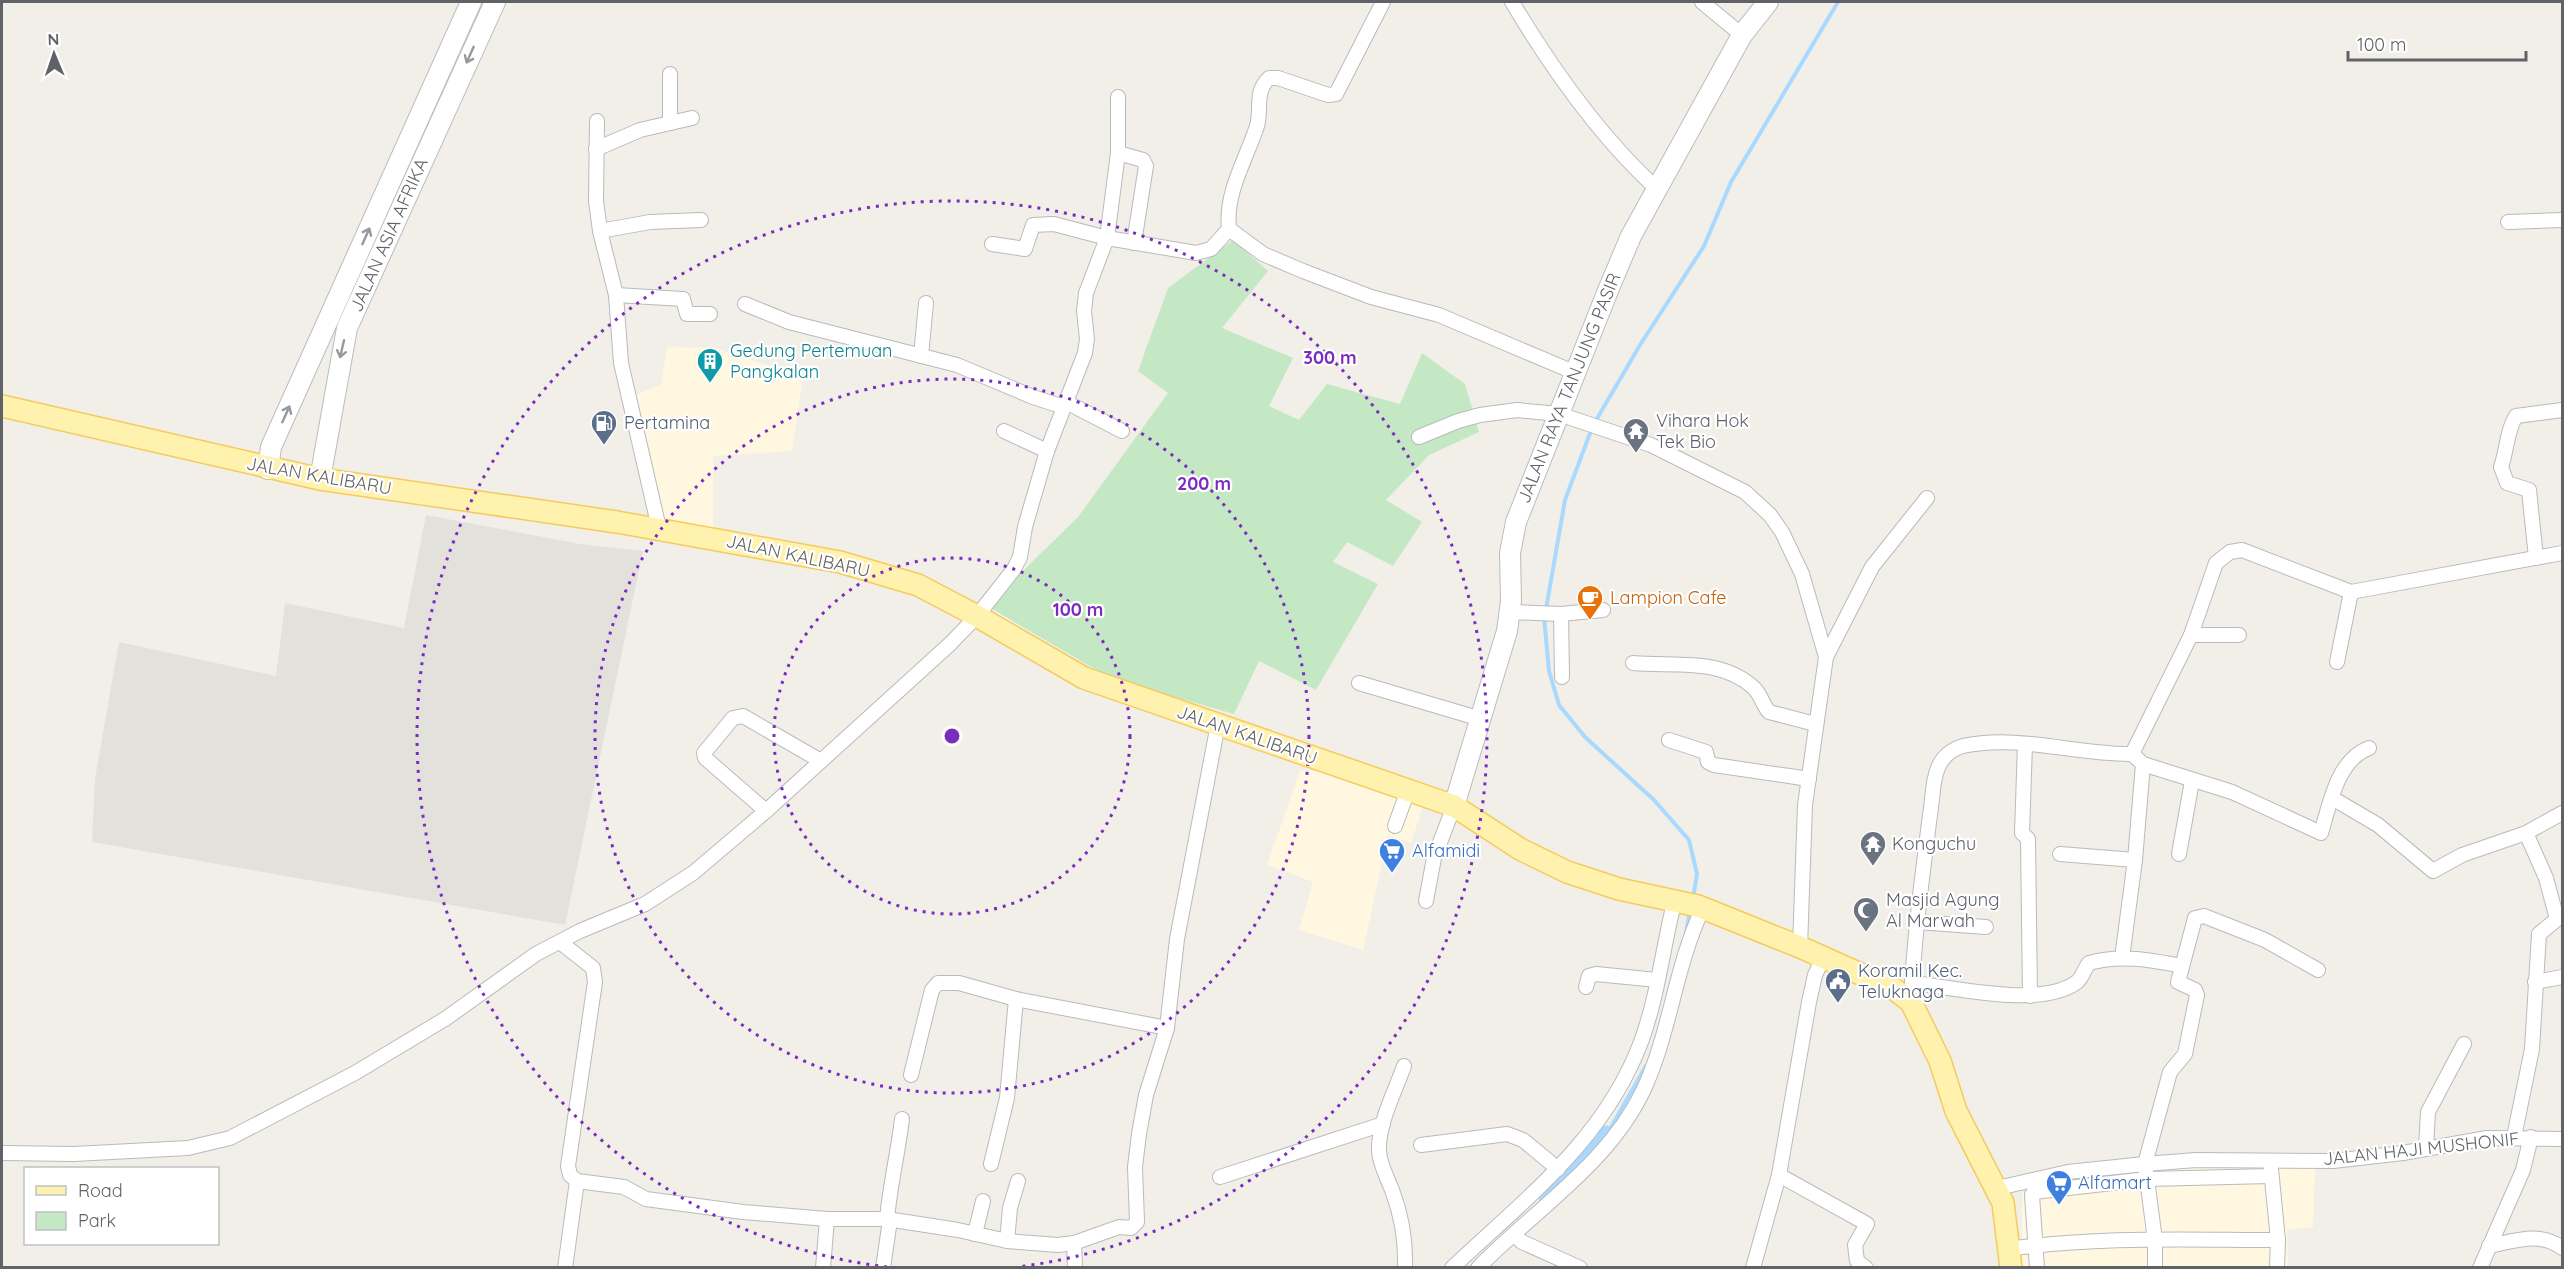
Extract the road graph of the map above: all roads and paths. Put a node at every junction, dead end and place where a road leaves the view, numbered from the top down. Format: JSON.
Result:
{"nodes":[{"id":1,"x":471,"y":2,"type":"edge"},
{"id":2,"x":495,"y":2,"type":"edge"},
{"id":3,"x":1383,"y":2,"type":"edge"},
{"id":4,"x":1512,"y":2,"type":"edge"},
{"id":5,"x":1702,"y":2,"type":"edge"},
{"id":6,"x":1768,"y":2,"type":"edge"},
{"id":7,"x":1742,"y":35,"type":"junction"},
{"id":8,"x":670,"y":74,"type":"dead end"},
{"id":9,"x":1118,"y":97,"type":"dead end"},
{"id":10,"x":692,"y":118,"type":"dead end"},
{"id":11,"x":597,"y":121,"type":"dead end"},
{"id":12,"x":670,"y":123,"type":"junction"},
{"id":13,"x":596,"y":148,"type":"junction"},
{"id":14,"x":1118,"y":153,"type":"junction"},
{"id":15,"x":1657,"y":189,"type":"junction"},
{"id":16,"x":702,"y":220,"type":"dead end"},
{"id":17,"x":2562,"y":220,"type":"edge"},
{"id":18,"x":2508,"y":222,"type":"dead end"},
{"id":19,"x":1229,"y":229,"type":"junction"},
{"id":20,"x":600,"y":231,"type":"junction"},
{"id":21,"x":1107,"y":238,"type":"junction"},
{"id":22,"x":1134,"y":243,"type":"junction"},
{"id":23,"x":992,"y":244,"type":"dead end"},
{"id":24,"x":616,"y":295,"type":"junction"},
{"id":25,"x":926,"y":303,"type":"dead end"},
{"id":26,"x":745,"y":304,"type":"dead end"},
{"id":27,"x":710,"y":314,"type":"dead end"},
{"id":28,"x":921,"y":356,"type":"junction"},
{"id":29,"x":1576,"y":373,"type":"junction"},
{"id":30,"x":1065,"y":404,"type":"junction"},
{"id":31,"x":2,"y":406,"type":"edge"},
{"id":32,"x":2562,"y":410,"type":"edge"},
{"id":33,"x":1563,"y":416,"type":"junction"},
{"id":34,"x":1004,"y":431,"type":"dead end"},
{"id":35,"x":1122,"y":431,"type":"dead end"},
{"id":36,"x":1419,"y":437,"type":"dead end"},
{"id":37,"x":1047,"y":451,"type":"junction"},
{"id":38,"x":268,"y":469,"type":"junction"},
{"id":39,"x":320,"y":479,"type":"junction"},
{"id":40,"x":1927,"y":498,"type":"dead end"},
{"id":41,"x":658,"y":528,"type":"junction"},
{"id":42,"x":2562,"y":553,"type":"edge"},
{"id":43,"x":2536,"y":558,"type":"junction"},
{"id":44,"x":2351,"y":592,"type":"junction"},
{"id":45,"x":1603,"y":610,"type":"dead end"},
{"id":46,"x":1519,"y":613,"type":"junction"},
{"id":47,"x":1557,"y":614,"type":"junction"},
{"id":48,"x":977,"y":616,"type":"junction"},
{"id":49,"x":2191,"y":635,"type":"junction"},
{"id":50,"x":2239,"y":635,"type":"dead end"},
{"id":51,"x":1826,"y":657,"type":"junction"},
{"id":52,"x":2337,"y":662,"type":"dead end"},
{"id":53,"x":1633,"y":663,"type":"dead end"},
{"id":54,"x":1562,"y":677,"type":"dead end"},
{"id":55,"x":1359,"y":683,"type":"dead end"},
{"id":56,"x":1481,"y":719,"type":"junction"},
{"id":57,"x":1218,"y":724,"type":"junction"},
{"id":58,"x":1815,"y":724,"type":"junction"},
{"id":59,"x":1669,"y":740,"type":"dead end"},
{"id":60,"x":2025,"y":744,"type":"junction"},
{"id":61,"x":2369,"y":748,"type":"dead end"},
{"id":62,"x":2132,"y":754,"type":"junction"},
{"id":63,"x":821,"y":761,"type":"junction"},
{"id":64,"x":2143,"y":764,"type":"junction"},
{"id":65,"x":1809,"y":779,"type":"junction"},
{"id":66,"x":2192,"y":781,"type":"junction"},
{"id":67,"x":1408,"y":790,"type":"junction"},
{"id":68,"x":2332,"y":798,"type":"junction"},
{"id":69,"x":1454,"y":806,"type":"junction"},
{"id":70,"x":766,"y":811,"type":"junction"},
{"id":71,"x":2562,"y":813,"type":"edge"},
{"id":72,"x":1395,"y":826,"type":"dead end"},
{"id":73,"x":2526,"y":833,"type":"junction"},
{"id":74,"x":2060,"y":854,"type":"dead end"},
{"id":75,"x":2179,"y":854,"type":"dead end"},
{"id":76,"x":2135,"y":860,"type":"junction"},
{"id":77,"x":1426,"y":901,"type":"dead end"},
{"id":78,"x":1689,"y":904,"type":"junction"},
{"id":79,"x":2560,"y":917,"type":"edge"},
{"id":80,"x":1917,"y":922,"type":"junction"},
{"id":81,"x":1986,"y":927,"type":"dead end"},
{"id":82,"x":560,"y":942,"type":"junction"},
{"id":83,"x":1800,"y":947,"type":"junction"},
{"id":84,"x":1822,"y":958,"type":"junction"},
{"id":85,"x":2122,"y":958,"type":"junction"},
{"id":86,"x":2182,"y":966,"type":"junction"},
{"id":87,"x":2318,"y":970,"type":"dead end"},
{"id":88,"x":2562,"y":977,"type":"edge"},
{"id":89,"x":1657,"y":980,"type":"junction"},
{"id":90,"x":2535,"y":982,"type":"junction"},
{"id":91,"x":1586,"y":987,"type":"dead end"},
{"id":92,"x":1911,"y":992,"type":"junction"},
{"id":93,"x":2030,"y":996,"type":"junction"},
{"id":94,"x":1016,"y":999,"type":"junction"},
{"id":95,"x":1167,"y":1028,"type":"junction"},
{"id":96,"x":2464,"y":1044,"type":"dead end"},
{"id":97,"x":1404,"y":1066,"type":"dead end"},
{"id":98,"x":911,"y":1075,"type":"dead end"},
{"id":99,"x":902,"y":1119,"type":"dead end"},
{"id":100,"x":1383,"y":1124,"type":"junction"},
{"id":101,"x":2514,"y":1137,"type":"junction"},
{"id":102,"x":2531,"y":1137,"type":"junction"},
{"id":103,"x":2562,"y":1139,"type":"edge"},
{"id":104,"x":1421,"y":1144,"type":"dead end"},
{"id":105,"x":2426,"y":1148,"type":"junction"},
{"id":106,"x":2,"y":1153,"type":"edge"},
{"id":107,"x":2271,"y":1161,"type":"junction"},
{"id":108,"x":991,"y":1164,"type":"dead end"},
{"id":109,"x":2145,"y":1164,"type":"junction"},
{"id":110,"x":1558,"y":1169,"type":"junction"},
{"id":111,"x":1779,"y":1175,"type":"junction"},
{"id":112,"x":2271,"y":1176,"type":"junction"},
{"id":113,"x":1220,"y":1178,"type":"dead end"},
{"id":114,"x":2147,"y":1179,"type":"junction"},
{"id":115,"x":577,"y":1180,"type":"junction"},
{"id":116,"x":1018,"y":1180,"type":"dead end"},
{"id":117,"x":1993,"y":1189,"type":"junction"},
{"id":118,"x":983,"y":1201,"type":"dead end"},
{"id":119,"x":827,"y":1219,"type":"junction"},
{"id":120,"x":888,"y":1220,"type":"junction"},
{"id":121,"x":975,"y":1234,"type":"junction"},
{"id":122,"x":1514,"y":1235,"type":"junction"},
{"id":123,"x":2155,"y":1240,"type":"junction"},
{"id":124,"x":2277,"y":1240,"type":"junction"},
{"id":125,"x":1007,"y":1241,"type":"junction"},
{"id":126,"x":1074,"y":1243,"type":"junction"},
{"id":127,"x":2036,"y":1245,"type":"junction"},
{"id":128,"x":2489,"y":1246,"type":"junction"},
{"id":129,"x":2562,"y":1248,"type":"edge"},
{"id":130,"x":2010,"y":1258,"type":"edge"},
{"id":131,"x":565,"y":1268,"type":"edge"},
{"id":132,"x":823,"y":1268,"type":"edge"},
{"id":133,"x":883,"y":1268,"type":"edge"},
{"id":134,"x":1075,"y":1268,"type":"edge"},
{"id":135,"x":1405,"y":1268,"type":"edge"},
{"id":136,"x":1452,"y":1268,"type":"edge"},
{"id":137,"x":1478,"y":1268,"type":"edge"},
{"id":138,"x":1580,"y":1268,"type":"edge"},
{"id":139,"x":1753,"y":1268,"type":"edge"},
{"id":140,"x":1866,"y":1268,"type":"edge"},
{"id":141,"x":2037,"y":1268,"type":"edge"},
{"id":142,"x":2155,"y":1268,"type":"edge"},
{"id":143,"x":2277,"y":1268,"type":"edge"},
{"id":144,"x":2480,"y":1268,"type":"edge"}],
"edges":[{"from":38,"to":1,"type":"street","name":"JALAN ASIA AFRIKA","one_way":true},
{"from":2,"to":39,"type":"street","name":"JALAN ASIA AFRIKA","one_way":true},
{"from":3,"to":19,"type":"street"},
{"from":4,"to":15,"type":"street"},
{"from":5,"to":7,"type":"street"},
{"from":6,"to":7,"type":"street","name":"JALAN RAYA TANJUNG PASIR"},
{"from":7,"to":15,"type":"street","name":"JALAN RAYA TANJUNG PASIR"},
{"from":8,"to":12,"type":"street"},
{"from":9,"to":14,"type":"street"},
{"from":10,"to":12,"type":"street"},
{"from":11,"to":13,"type":"street"},
{"from":12,"to":13,"type":"street"},
{"from":13,"to":20,"type":"street"},
{"from":14,"to":21,"type":"street"},
{"from":14,"to":22,"type":"street"},
{"from":15,"to":29,"type":"street","name":"JALAN RAYA TANJUNG PASIR"},
{"from":16,"to":20,"type":"street"},
{"from":17,"to":18,"type":"street"},
{"from":19,"to":22,"type":"street"},
{"from":19,"to":29,"type":"street"},
{"from":20,"to":24,"type":"street"},
{"from":21,"to":22,"type":"street"},
{"from":21,"to":23,"type":"street"},
{"from":21,"to":30,"type":"street"},
{"from":24,"to":27,"type":"street"},
{"from":24,"to":41,"type":"street"},
{"from":25,"to":28,"type":"street"},
{"from":26,"to":28,"type":"street"},
{"from":28,"to":30,"type":"street"},
{"from":29,"to":33,"type":"street","name":"JALAN RAYA TANJUNG PASIR"},
{"from":30,"to":35,"type":"street"},
{"from":30,"to":37,"type":"street"},
{"from":31,"to":38,"type":"main road","name":"JALAN KALIBARU"},
{"from":32,"to":43,"type":"street"},
{"from":33,"to":36,"type":"street"},
{"from":33,"to":46,"type":"street","name":"JALAN RAYA TANJUNG PASIR"},
{"from":33,"to":51,"type":"street"},
{"from":34,"to":37,"type":"street"},
{"from":37,"to":48,"type":"street"},
{"from":38,"to":39,"type":"main road","name":"JALAN KALIBARU"},
{"from":39,"to":41,"type":"main road","name":"JALAN KALIBARU"},
{"from":40,"to":51,"type":"street"},
{"from":41,"to":48,"type":"main road","name":"JALAN KALIBARU"},
{"from":42,"to":43,"type":"street"},
{"from":43,"to":44,"type":"street"},
{"from":44,"to":49,"type":"street"},
{"from":44,"to":52,"type":"street"},
{"from":45,"to":47,"type":"street"},
{"from":46,"to":47,"type":"street"},
{"from":46,"to":56,"type":"street","name":"JALAN RAYA TANJUNG PASIR"},
{"from":47,"to":54,"type":"street"},
{"from":48,"to":57,"type":"main road","name":"JALAN KALIBARU"},
{"from":48,"to":63,"type":"street"},
{"from":49,"to":50,"type":"street"},
{"from":49,"to":62,"type":"street"},
{"from":51,"to":58,"type":"street"},
{"from":53,"to":58,"type":"street"},
{"from":55,"to":56,"type":"street"},
{"from":56,"to":69,"type":"street","name":"JALAN RAYA TANJUNG PASIR"},
{"from":57,"to":67,"type":"main road","name":"JALAN KALIBARU"},
{"from":57,"to":95,"type":"street"},
{"from":58,"to":65,"type":"street"},
{"from":59,"to":65,"type":"street"},
{"from":60,"to":62,"type":"street"},
{"from":60,"to":80,"type":"street"},
{"from":60,"to":93,"type":"street"},
{"from":61,"to":68,"type":"street"},
{"from":62,"to":64,"type":"street"},
{"from":63,"to":70,"type":"street"},
{"from":63,"to":70,"type":"street"},
{"from":64,"to":66,"type":"street"},
{"from":64,"to":76,"type":"street"},
{"from":65,"to":83,"type":"street"},
{"from":66,"to":68,"type":"street"},
{"from":66,"to":75,"type":"street"},
{"from":67,"to":69,"type":"main road","name":"JALAN KALIBARU"},
{"from":67,"to":72,"type":"street"},
{"from":68,"to":73,"type":"street"},
{"from":69,"to":77,"type":"street"},
{"from":69,"to":78,"type":"main road","name":"JALAN KALIBARU"},
{"from":70,"to":82,"type":"street"},
{"from":71,"to":73,"type":"street"},
{"from":73,"to":79,"type":"street"},
{"from":74,"to":76,"type":"street"},
{"from":76,"to":85,"type":"street"},
{"from":78,"to":83,"type":"main road","name":"JALAN KALIBARU"},
{"from":78,"to":89,"type":"street"},
{"from":78,"to":122,"type":"street"},
{"from":79,"to":90,"type":"street"},
{"from":80,"to":81,"type":"street"},
{"from":80,"to":92,"type":"street"},
{"from":82,"to":106,"type":"street"},
{"from":82,"to":115,"type":"street"},
{"from":83,"to":84,"type":"main road","name":"JALAN KALIBARU"},
{"from":84,"to":92,"type":"main road","name":"JALAN KALIBARU"},
{"from":84,"to":111,"type":"street"},
{"from":85,"to":86,"type":"street"},
{"from":85,"to":93,"type":"street"},
{"from":86,"to":87,"type":"street"},
{"from":86,"to":109,"type":"street"},
{"from":88,"to":90,"type":"street"},
{"from":89,"to":91,"type":"street"},
{"from":89,"to":110,"type":"street"},
{"from":90,"to":101,"type":"street"},
{"from":92,"to":93,"type":"street"},
{"from":92,"to":117,"type":"main road"},
{"from":94,"to":95,"type":"street"},
{"from":94,"to":98,"type":"street"},
{"from":94,"to":108,"type":"street"},
{"from":95,"to":126,"type":"street"},
{"from":96,"to":105,"type":"street"},
{"from":97,"to":100,"type":"street"},
{"from":99,"to":120,"type":"street"},
{"from":100,"to":113,"type":"street"},
{"from":100,"to":135,"type":"street"},
{"from":101,"to":102,"type":"street","name":"JALAN HAJI MUSHONIF"},
{"from":101,"to":105,"type":"street","name":"JALAN HAJI MUSHONIF"},
{"from":102,"to":103,"type":"street","name":"JALAN HAJI MUSHONIF"},
{"from":102,"to":128,"type":"street"},
{"from":104,"to":110,"type":"street"},
{"from":105,"to":107,"type":"street","name":"JALAN HAJI MUSHONIF"},
{"from":107,"to":109,"type":"street","name":"JALAN HAJI MUSHONIF"},
{"from":107,"to":112,"type":"street"},
{"from":109,"to":114,"type":"street"},
{"from":109,"to":117,"type":"street","name":"JALAN HAJI MUSHONIF"},
{"from":110,"to":136,"type":"street"},
{"from":111,"to":139,"type":"street"},
{"from":111,"to":140,"type":"street"},
{"from":112,"to":114,"type":"street"},
{"from":112,"to":124,"type":"street"},
{"from":114,"to":123,"type":"street"},
{"from":114,"to":127,"type":"street"},
{"from":115,"to":119,"type":"street"},
{"from":115,"to":131,"type":"street"},
{"from":116,"to":125,"type":"street"},
{"from":117,"to":130,"type":"main road"},
{"from":118,"to":121,"type":"street"},
{"from":119,"to":120,"type":"street"},
{"from":119,"to":132,"type":"street"},
{"from":120,"to":121,"type":"street"},
{"from":120,"to":133,"type":"street"},
{"from":121,"to":125,"type":"street"},
{"from":122,"to":137,"type":"street"},
{"from":122,"to":138,"type":"street"},
{"from":123,"to":124,"type":"street"},
{"from":123,"to":127,"type":"street"},
{"from":123,"to":142,"type":"street"},
{"from":124,"to":143,"type":"street"},
{"from":125,"to":126,"type":"street"},
{"from":126,"to":134,"type":"street"},
{"from":127,"to":130,"type":"street"},
{"from":127,"to":141,"type":"street"},
{"from":128,"to":129,"type":"street"},
{"from":128,"to":144,"type":"street"}]}
